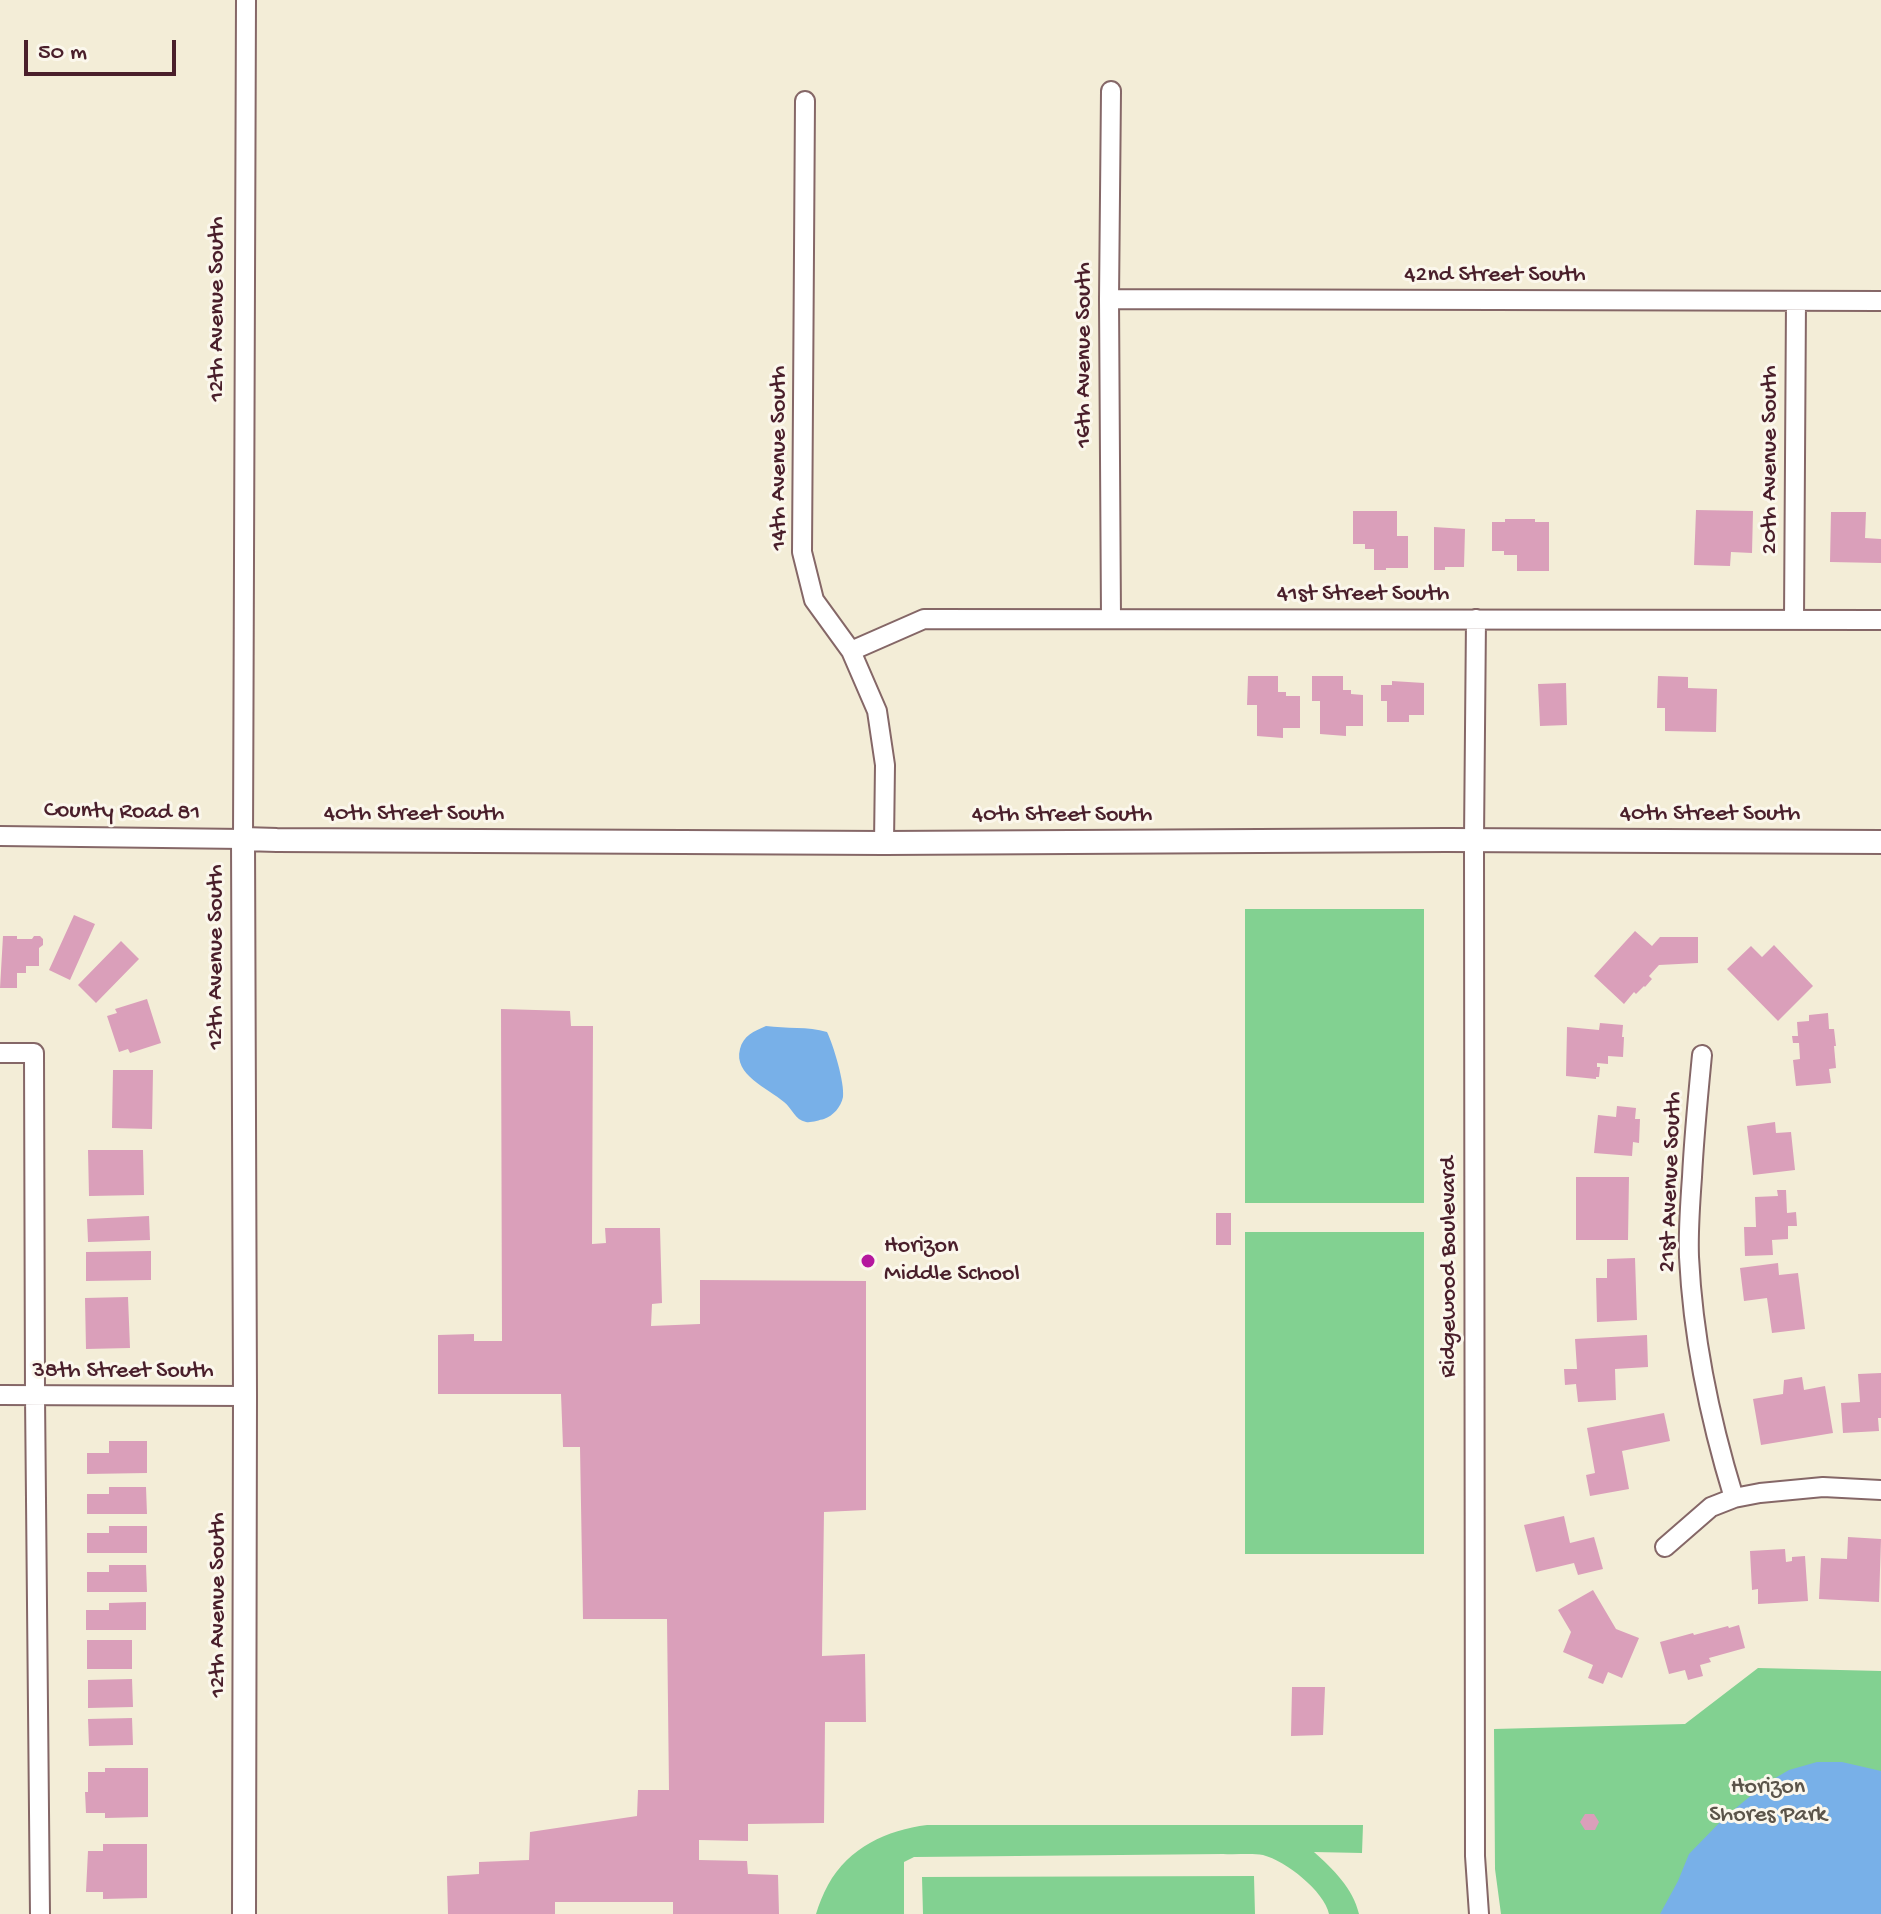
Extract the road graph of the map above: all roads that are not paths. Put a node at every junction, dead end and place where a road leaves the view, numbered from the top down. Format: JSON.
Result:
{"nodes":[{"id":1,"x":246,"y":0,"type":"edge"},
{"id":2,"x":1111,"y":91,"type":"dead end"},
{"id":3,"x":805,"y":101,"type":"dead end"},
{"id":4,"x":1109,"y":299,"type":"junction"},
{"id":5,"x":1796,"y":301,"type":"junction"},
{"id":6,"x":1881,"y":301,"type":"edge"},
{"id":7,"x":1111,"y":619,"type":"junction"},
{"id":8,"x":1476,"y":619,"type":"junction"},
{"id":9,"x":1794,"y":619,"type":"junction"},
{"id":10,"x":1881,"y":620,"type":"edge"},
{"id":11,"x":851,"y":651,"type":"junction"},
{"id":12,"x":0,"y":836,"type":"edge"},
{"id":13,"x":243,"y":839,"type":"junction"},
{"id":14,"x":1474,"y":840,"type":"junction"},
{"id":15,"x":1881,"y":842,"type":"edge"},
{"id":16,"x":884,"y":843,"type":"junction"},
{"id":17,"x":0,"y":1053,"type":"edge"},
{"id":18,"x":1702,"y":1055,"type":"dead end"},
{"id":19,"x":0,"y":1395,"type":"edge"},
{"id":20,"x":35,"y":1396,"type":"junction"},
{"id":21,"x":245,"y":1396,"type":"junction"},
{"id":22,"x":1881,"y":1490,"type":"edge"},
{"id":23,"x":1734,"y":1498,"type":"junction"},
{"id":24,"x":1665,"y":1547,"type":"dead end"},
{"id":25,"x":40,"y":1914,"type":"edge"},
{"id":26,"x":244,"y":1914,"type":"edge"},
{"id":27,"x":1479,"y":1914,"type":"edge"}],
"edges":[{"from":1,"to":13,"type":"street","name":"12th Avenue South"},
{"from":2,"to":4,"type":"street","name":"16th Avenue South"},
{"from":3,"to":11,"type":"street","name":"14th Avenue South"},
{"from":4,"to":5,"type":"street","name":"42nd Street South"},
{"from":4,"to":7,"type":"street","name":"16th Avenue South"},
{"from":5,"to":6,"type":"street","name":"42nd Street South"},
{"from":5,"to":9,"type":"street","name":"20th Avenue South"},
{"from":7,"to":8,"type":"street","name":"41st Street South"},
{"from":7,"to":11,"type":"street","name":"41st Street South"},
{"from":8,"to":9,"type":"street","name":"41st Street South"},
{"from":8,"to":14,"type":"street","name":"Ridgewood Boulevard"},
{"from":9,"to":10,"type":"street","name":"41st Street South"},
{"from":11,"to":16,"type":"street","name":"14th Avenue South"},
{"from":12,"to":13,"type":"street","name":"County Road 81"},
{"from":13,"to":16,"type":"street","name":"40th Street South"},
{"from":13,"to":21,"type":"street","name":"12th Avenue South"},
{"from":14,"to":15,"type":"street","name":"40th Street South"},
{"from":14,"to":16,"type":"street","name":"40th Street South"},
{"from":14,"to":27,"type":"street","name":"Ridgewood Boulevard"},
{"from":17,"to":20,"type":"street"},
{"from":18,"to":23,"type":"street","name":"21st Avenue South"},
{"from":19,"to":20,"type":"street","name":"38th Street South"},
{"from":20,"to":21,"type":"street","name":"38th Street South"},
{"from":20,"to":25,"type":"street"},
{"from":21,"to":26,"type":"street","name":"12th Avenue South"},
{"from":22,"to":23,"type":"street"},
{"from":23,"to":24,"type":"street"}]}
